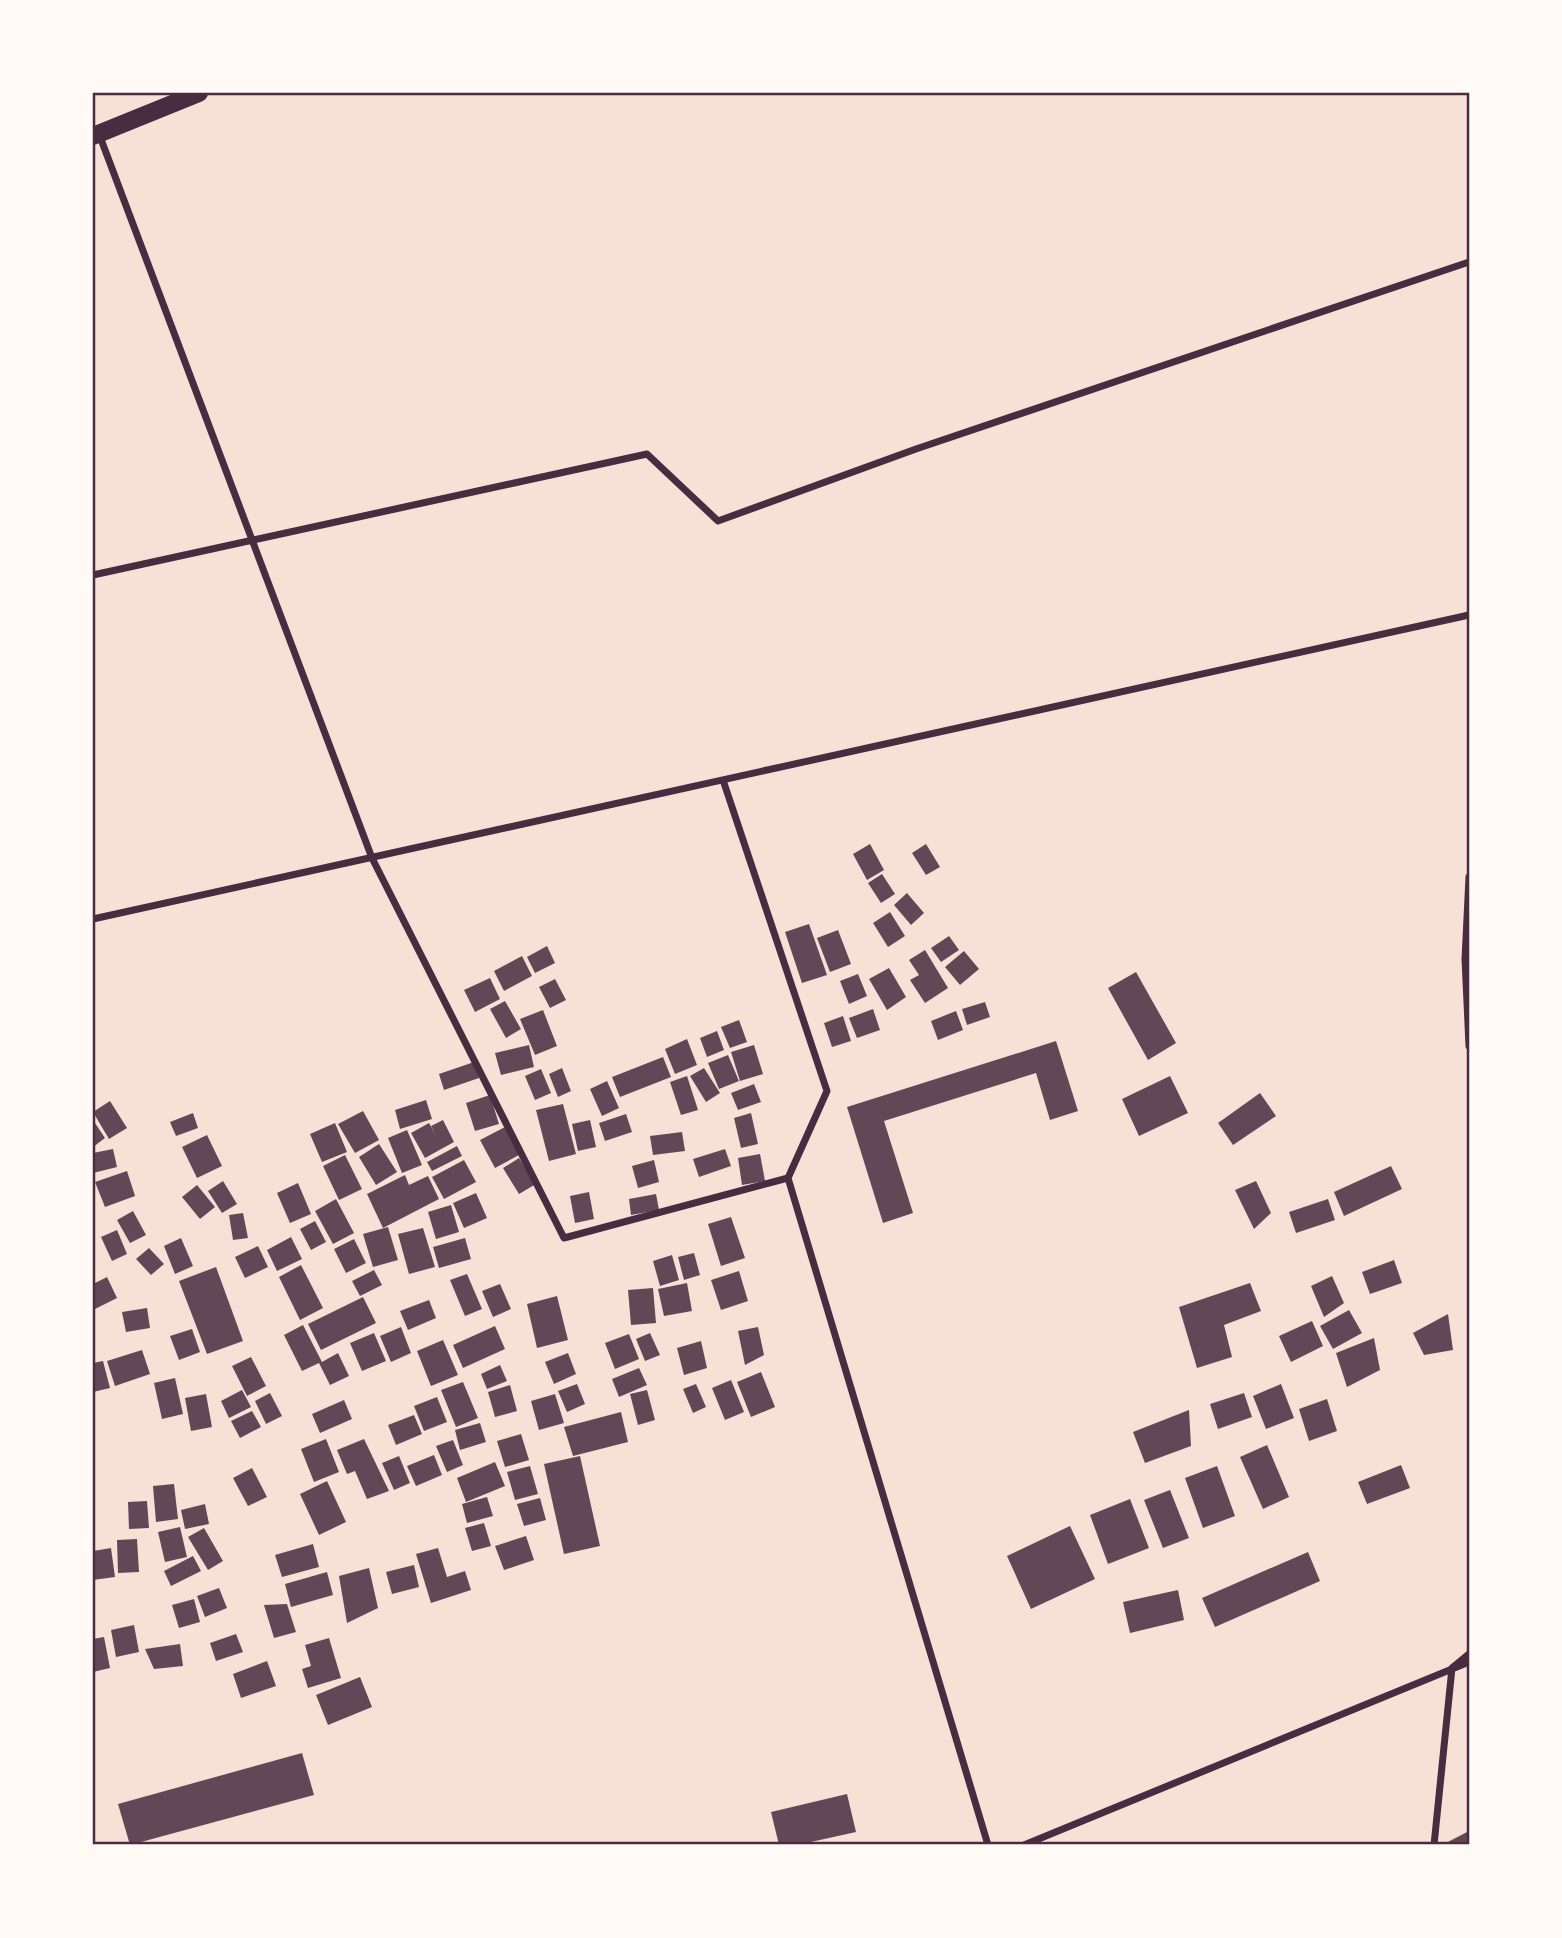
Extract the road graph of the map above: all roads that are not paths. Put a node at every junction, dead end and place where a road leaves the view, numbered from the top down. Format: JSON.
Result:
{"nodes":[{"id":1,"x":199,"y":93,"type":"edge"},
{"id":2,"x":96,"y":135,"type":"edge"},
{"id":3,"x":1469,"y":262,"type":"edge"},
{"id":4,"x":254,"y":540,"type":"junction"},
{"id":5,"x":93,"y":575,"type":"edge"},
{"id":6,"x":1469,"y":615,"type":"edge"},
{"id":7,"x":723,"y":780,"type":"junction"},
{"id":8,"x":372,"y":858,"type":"junction"},
{"id":9,"x":1469,"y":877,"type":"edge"},
{"id":10,"x":93,"y":919,"type":"edge"},
{"id":11,"x":1467,"y":959,"type":"edge"},
{"id":12,"x":1469,"y":1046,"type":"edge"},
{"id":13,"x":788,"y":1178,"type":"junction"},
{"id":14,"x":1469,"y":1654,"type":"edge"},
{"id":15,"x":1469,"y":1662,"type":"edge"},
{"id":16,"x":1452,"y":1668,"type":"junction"},
{"id":17,"x":988,"y":1845,"type":"edge"},
{"id":18,"x":1024,"y":1845,"type":"edge"},
{"id":19,"x":1434,"y":1845,"type":"edge"}],
"edges":[{"from":1,"to":2,"type":"main road"},
{"from":2,"to":4,"type":"street"},
{"from":3,"to":4,"type":"street"},
{"from":4,"to":5,"type":"street"},
{"from":4,"to":8,"type":"street"},
{"from":6,"to":7,"type":"street"},
{"from":7,"to":8,"type":"street"},
{"from":7,"to":13,"type":"street"},
{"from":8,"to":10,"type":"street"},
{"from":8,"to":13,"type":"street"},
{"from":9,"to":11,"type":"street"},
{"from":11,"to":12,"type":"street"},
{"from":13,"to":17,"type":"street"},
{"from":14,"to":16,"type":"street"},
{"from":15,"to":16,"type":"street"},
{"from":16,"to":18,"type":"street"},
{"from":16,"to":19,"type":"street"}]}
